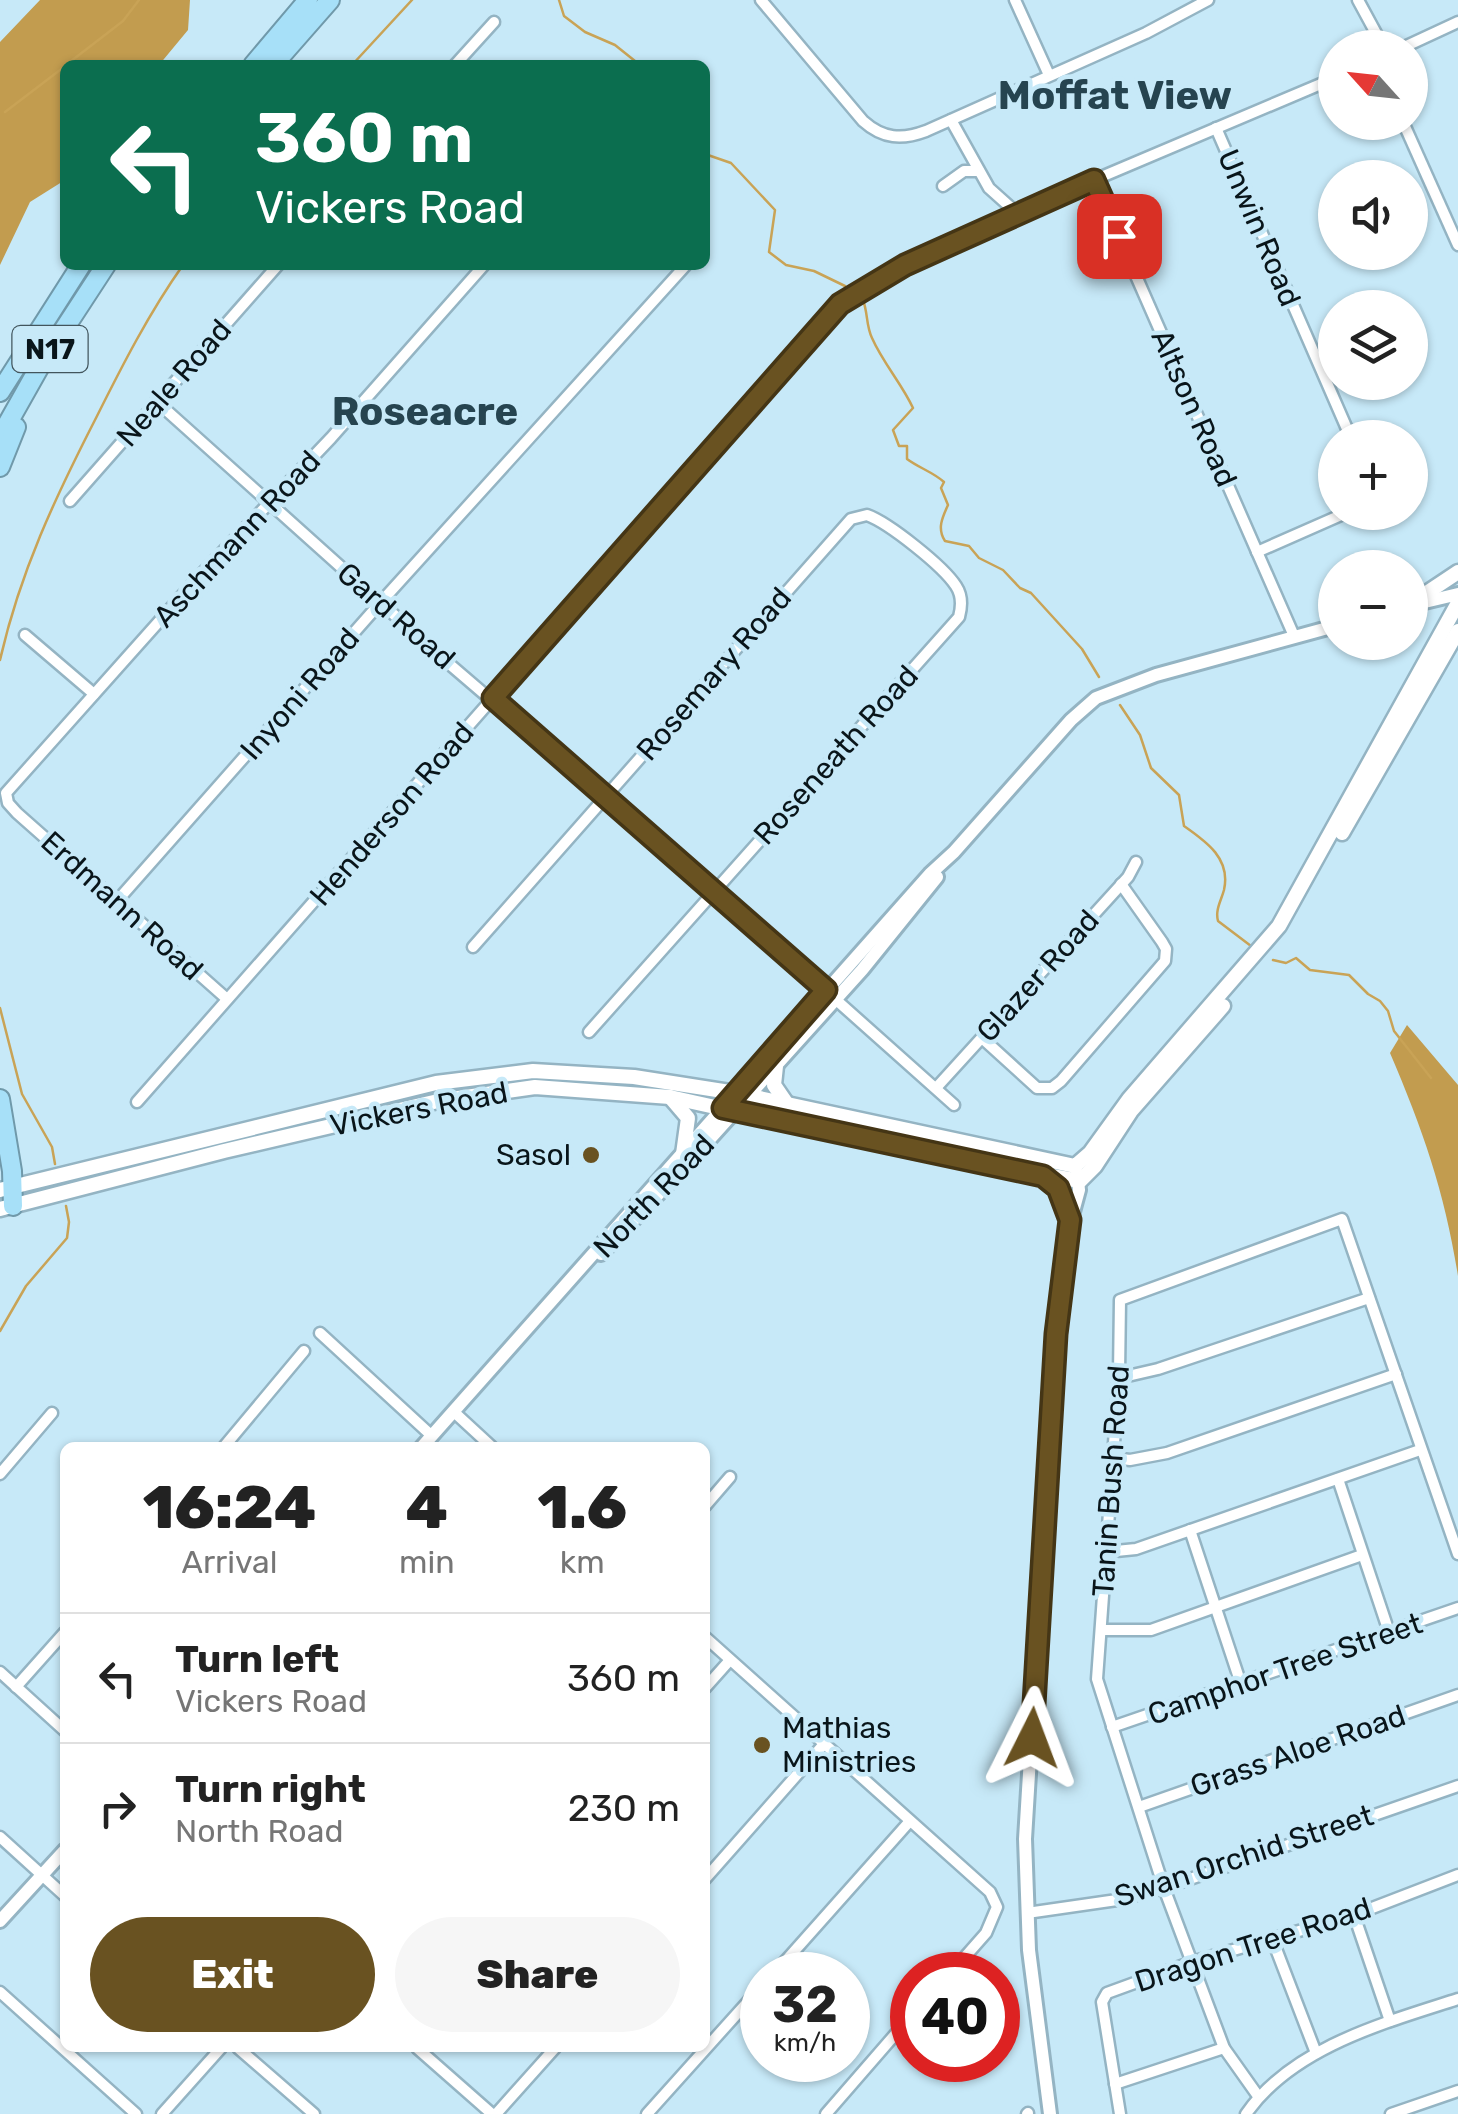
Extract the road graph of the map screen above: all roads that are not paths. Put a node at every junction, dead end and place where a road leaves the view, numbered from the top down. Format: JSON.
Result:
{"nodes":[{"id":1,"x":308,"y":0,"type":"edge"},
{"id":2,"x":330,"y":0,"type":"edge"},
{"id":3,"x":761,"y":0,"type":"edge"},
{"id":4,"x":1015,"y":0,"type":"edge"},
{"id":5,"x":1208,"y":0,"type":"edge"},
{"id":6,"x":1358,"y":0,"type":"edge"},
{"id":7,"x":494,"y":22,"type":"dead end"},
{"id":8,"x":1458,"y":22,"type":"edge"},
{"id":9,"x":1374,"y":30,"type":"edge"},
{"id":10,"x":1428,"y":36,"type":"edge"},
{"id":11,"x":256,"y":60,"type":"edge"},
{"id":12,"x":277,"y":60,"type":"edge"},
{"id":13,"x":460,"y":60,"type":"edge"},
{"id":14,"x":1049,"y":76,"type":"junction"},
{"id":15,"x":1318,"y":85,"type":"edge"},
{"id":16,"x":951,"y":120,"type":"junction"},
{"id":17,"x":1216,"y":128,"type":"junction"},
{"id":18,"x":1411,"y":140,"type":"edge"},
{"id":19,"x":979,"y":171,"type":"junction"},
{"id":20,"x":1094,"y":180,"type":"junction"},
{"id":21,"x":944,"y":186,"type":"dead end"},
{"id":22,"x":1018,"y":214,"type":"junction"},
{"id":23,"x":1458,"y":245,"type":"edge"},
{"id":24,"x":77,"y":270,"type":"edge"},
{"id":25,"x":103,"y":270,"type":"edge"},
{"id":26,"x":274,"y":270,"type":"edge"},
{"id":27,"x":480,"y":270,"type":"edge"},
{"id":28,"x":681,"y":270,"type":"edge"},
{"id":29,"x":66,"y":284,"type":"junction"},
{"id":30,"x":40,"y":366,"type":"junction"},
{"id":31,"x":0,"y":373,"type":"edge"},
{"id":32,"x":0,"y":392,"type":"edge"},
{"id":33,"x":156,"y":401,"type":"junction"},
{"id":34,"x":1343,"y":420,"type":"edge"},
{"id":35,"x":0,"y":437,"type":"edge"},
{"id":36,"x":0,"y":467,"type":"edge"},
{"id":37,"x":70,"y":501,"type":"dead end"},
{"id":38,"x":268,"y":502,"type":"junction"},
{"id":39,"x":1318,"y":525,"type":"edge"},
{"id":40,"x":836,"y":534,"type":"joint"},
{"id":41,"x":1257,"y":552,"type":"junction"},
{"id":42,"x":1458,"y":572,"type":"edge"},
{"id":43,"x":1428,"y":592,"type":"edge"},
{"id":44,"x":1458,"y":594,"type":"edge"},
{"id":45,"x":1428,"y":600,"type":"edge"},
{"id":46,"x":381,"y":602,"type":"junction"},
{"id":47,"x":1458,"y":603,"type":"edge"},
{"id":48,"x":1318,"y":630,"type":"edge"},
{"id":49,"x":1458,"y":630,"type":"edge"},
{"id":50,"x":24,"y":635,"type":"dead end"},
{"id":51,"x":1294,"y":636,"type":"junction"},
{"id":52,"x":94,"y":694,"type":"junction"},
{"id":53,"x":493,"y":698,"type":"junction"},
{"id":54,"x":1387,"y":743,"type":"junction"},
{"id":55,"x":606,"y":796,"type":"junction"},
{"id":56,"x":17,"y":813,"type":"joint"},
{"id":57,"x":1136,"y":862,"type":"dead end"},
{"id":58,"x":1122,"y":884,"type":"junction"},
{"id":59,"x":714,"y":891,"type":"junction"},
{"id":60,"x":117,"y":902,"type":"junction"},
{"id":61,"x":473,"y":947,"type":"dead end"},
{"id":62,"x":831,"y":994,"type":"junction"},
{"id":63,"x":228,"y":999,"type":"junction"},
{"id":64,"x":589,"y":1032,"type":"dead end"},
{"id":65,"x":982,"y":1038,"type":"junction"},
{"id":66,"x":776,"y":1066,"type":"junction"},
{"id":67,"x":936,"y":1088,"type":"junction"},
{"id":68,"x":743,"y":1094,"type":"junction"},
{"id":69,"x":670,"y":1098,"type":"junction"},
{"id":70,"x":0,"y":1099,"type":"edge"},
{"id":71,"x":137,"y":1102,"type":"dead end"},
{"id":72,"x":787,"y":1104,"type":"junction"},
{"id":73,"x":954,"y":1105,"type":"dead end"},
{"id":74,"x":729,"y":1110,"type":"junction"},
{"id":75,"x":682,"y":1154,"type":"junction"},
{"id":76,"x":1077,"y":1173,"type":"junction"},
{"id":77,"x":1043,"y":1176,"type":"junction"},
{"id":78,"x":7,"y":1198,"type":"edge"},
{"id":79,"x":1070,"y":1220,"type":"junction"},
{"id":80,"x":587,"y":1264,"type":"junction"},
{"id":81,"x":1369,"y":1298,"type":"junction"},
{"id":82,"x":320,"y":1333,"type":"dead end"},
{"id":83,"x":304,"y":1351,"type":"dead end"},
{"id":84,"x":1120,"y":1374,"type":"junction"},
{"id":85,"x":1396,"y":1374,"type":"junction"},
{"id":86,"x":454,"y":1412,"type":"junction"},
{"id":87,"x":52,"y":1414,"type":"dead end"},
{"id":88,"x":432,"y":1436,"type":"junction"},
{"id":89,"x":228,"y":1442,"type":"edge"},
{"id":90,"x":426,"y":1442,"type":"edge"},
{"id":91,"x":486,"y":1442,"type":"edge"},
{"id":92,"x":1420,"y":1450,"type":"junction"},
{"id":93,"x":1112,"y":1458,"type":"junction"},
{"id":94,"x":0,"y":1474,"type":"edge"},
{"id":95,"x":730,"y":1477,"type":"dead end"},
{"id":96,"x":1338,"y":1479,"type":"junction"},
{"id":97,"x":710,"y":1500,"type":"edge"},
{"id":98,"x":1190,"y":1530,"type":"junction"},
{"id":99,"x":1106,"y":1552,"type":"junction"},
{"id":100,"x":1458,"y":1554,"type":"edge"},
{"id":101,"x":1362,"y":1555,"type":"junction"},
{"id":102,"x":1216,"y":1607,"type":"junction"},
{"id":103,"x":1458,"y":1608,"type":"edge"},
{"id":104,"x":1101,"y":1630,"type":"junction"},
{"id":105,"x":1389,"y":1632,"type":"junction"},
{"id":106,"x":60,"y":1638,"type":"edge"},
{"id":107,"x":710,"y":1642,"type":"edge"},
{"id":108,"x":730,"y":1660,"type":"junction"},
{"id":109,"x":0,"y":1672,"type":"edge"},
{"id":110,"x":710,"y":1682,"type":"edge"},
{"id":111,"x":1241,"y":1684,"type":"junction"},
{"id":112,"x":16,"y":1687,"type":"junction"},
{"id":113,"x":1458,"y":1694,"type":"edge"},
{"id":114,"x":60,"y":1727,"type":"edge"},
{"id":115,"x":1112,"y":1727,"type":"junction"},
{"id":116,"x":824,"y":1744,"type":"junction"},
{"id":117,"x":1458,"y":1786,"type":"edge"},
{"id":118,"x":1139,"y":1807,"type":"junction"},
{"id":119,"x":910,"y":1821,"type":"junction"},
{"id":120,"x":0,"y":1837,"type":"edge"},
{"id":121,"x":60,"y":1855,"type":"edge"},
{"id":122,"x":710,"y":1874,"type":"edge"},
{"id":123,"x":42,"y":1875,"type":"junction"},
{"id":124,"x":1458,"y":1875,"type":"edge"},
{"id":125,"x":1164,"y":1888,"type":"junction"},
{"id":126,"x":60,"y":1891,"type":"edge"},
{"id":127,"x":1027,"y":1912,"type":"junction"},
{"id":128,"x":1354,"y":1915,"type":"junction"},
{"id":129,"x":0,"y":1921,"type":"edge"},
{"id":130,"x":1273,"y":1941,"type":"junction"},
{"id":131,"x":793,"y":1952,"type":"edge"},
{"id":132,"x":969,"y":1952,"type":"edge"},
{"id":133,"x":1192,"y":1962,"type":"junction"},
{"id":134,"x":0,"y":1992,"type":"edge"},
{"id":135,"x":1458,"y":1998,"type":"edge"},
{"id":136,"x":740,"y":2010,"type":"edge"},
{"id":137,"x":1390,"y":2021,"type":"junction"},
{"id":138,"x":890,"y":2040,"type":"edge"},
{"id":139,"x":710,"y":2044,"type":"edge"},
{"id":140,"x":60,"y":2046,"type":"edge"},
{"id":141,"x":1224,"y":2048,"type":"junction"},
{"id":142,"x":67,"y":2052,"type":"edge"},
{"id":143,"x":217,"y":2052,"type":"edge"},
{"id":144,"x":243,"y":2052,"type":"edge"},
{"id":145,"x":421,"y":2052,"type":"edge"},
{"id":146,"x":551,"y":2052,"type":"edge"},
{"id":147,"x":703,"y":2052,"type":"edge"},
{"id":148,"x":1316,"y":2053,"type":"junction"},
{"id":149,"x":1114,"y":2084,"type":"junction"},
{"id":150,"x":1458,"y":2091,"type":"edge"},
{"id":151,"x":1258,"y":2096,"type":"junction"},
{"id":152,"x":136,"y":2114,"type":"edge"},
{"id":153,"x":162,"y":2114,"type":"edge"},
{"id":154,"x":314,"y":2114,"type":"edge"},
{"id":155,"x":494,"y":2114,"type":"edge"},
{"id":156,"x":647,"y":2114,"type":"edge"},
{"id":157,"x":826,"y":2114,"type":"edge"},
{"id":158,"x":1050,"y":2114,"type":"edge"},
{"id":159,"x":1120,"y":2114,"type":"edge"},
{"id":160,"x":1246,"y":2114,"type":"edge"},
{"id":161,"x":1391,"y":2114,"type":"edge"}],
"edges":[{"from":1,"to":11,"type":"highway"},
{"from":2,"to":12,"type":"highway"},
{"from":3,"to":16,"type":"street"},
{"from":4,"to":14,"type":"street"},
{"from":5,"to":14,"type":"street"},
{"from":6,"to":9,"type":"street"},
{"from":7,"to":13,"type":"street"},
{"from":8,"to":10,"type":"street"},
{"from":14,"to":16,"type":"street"},
{"from":15,"to":17,"type":"street","name":"Henderson Road"},
{"from":16,"to":19,"type":"street"},
{"from":17,"to":20,"type":"street","name":"Henderson Road"},
{"from":17,"to":34,"type":"street","name":"Unwin Road"},
{"from":18,"to":23,"type":"street"},
{"from":19,"to":21,"type":"street"},
{"from":19,"to":22,"type":"street"},
{"from":20,"to":22,"type":"street","name":"Henderson Road"},
{"from":20,"to":41,"type":"street","name":"Altson Road"},
{"from":22,"to":53,"type":"street","name":"Henderson Road"},
{"from":24,"to":29,"type":"highway","number":"N17"},
{"from":25,"to":30,"type":"highway","number":"N17"},
{"from":26,"to":33,"type":"street","name":"Neale Road"},
{"from":27,"to":38,"type":"street","name":"Aschmann Road"},
{"from":28,"to":46,"type":"street","name":"Inyoni Road"},
{"from":29,"to":31,"type":"highway"},
{"from":29,"to":32,"type":"highway","number":"N17"},
{"from":30,"to":35,"type":"highway","number":"N17"},
{"from":30,"to":36,"type":"highway"},
{"from":33,"to":37,"type":"street","name":"Neale Road"},
{"from":33,"to":38,"type":"street","name":"Gard Road"},
{"from":38,"to":46,"type":"street","name":"Gard Road"},
{"from":38,"to":52,"type":"street","name":"Aschmann Road"},
{"from":39,"to":41,"type":"street"},
{"from":40,"to":55,"type":"street","name":"Rosemary Road"},
{"from":40,"to":59,"type":"street","name":"Roseneath Road"},
{"from":41,"to":51,"type":"street","name":"Altson Road"},
{"from":42,"to":43,"type":"main road"},
{"from":44,"to":45,"type":"street"},
{"from":46,"to":53,"type":"street","name":"Gard Road"},
{"from":46,"to":60,"type":"street","name":"Inyoni Road"},
{"from":47,"to":54,"type":"main road"},
{"from":48,"to":51,"type":"street","name":"North Road"},
{"from":49,"to":54,"type":"main road"},
{"from":50,"to":52,"type":"street"},
{"from":51,"to":62,"type":"street","name":"North Road"},
{"from":52,"to":56,"type":"street","name":"Aschmann Road"},
{"from":53,"to":55,"type":"street","name":"Gard Road"},
{"from":53,"to":63,"type":"street","name":"Henderson Road"},
{"from":54,"to":76,"type":"main road"},
{"from":55,"to":59,"type":"street","name":"Gard Road"},
{"from":55,"to":61,"type":"street","name":"Rosemary Road"},
{"from":56,"to":60,"type":"street","name":"Erdmann Road"},
{"from":57,"to":58,"type":"street","name":"Glazer Road"},
{"from":58,"to":65,"type":"street","name":"Glazer Road"},
{"from":58,"to":65,"type":"street"},
{"from":59,"to":62,"type":"street","name":"Gard Road"},
{"from":59,"to":64,"type":"street","name":"Roseneath Road"},
{"from":60,"to":63,"type":"street","name":"Erdmann Road"},
{"from":62,"to":66,"type":"street","name":"North Road"},
{"from":62,"to":67,"type":"street","name":"Gard Road"},
{"from":62,"to":68,"type":"street","name":"North Road"},
{"from":63,"to":71,"type":"street","name":"Henderson Road"},
{"from":65,"to":67,"type":"street","name":"Glazer Road"},
{"from":66,"to":68,"type":"street","name":"North Road"},
{"from":66,"to":72,"type":"main road"},
{"from":67,"to":73,"type":"street","name":"Gard Road"},
{"from":68,"to":72,"type":"main road","name":"Vickers Road"},
{"from":68,"to":74,"type":"street","name":"North Road"},
{"from":68,"to":78,"type":"main road","name":"Vickers Road"},
{"from":69,"to":74,"type":"main road","name":"Vickers Road"},
{"from":69,"to":75,"type":"main road"},
{"from":69,"to":78,"type":"main road","name":"Vickers Road"},
{"from":70,"to":78,"type":"highway"},
{"from":72,"to":76,"type":"main road","name":"Vickers Road"},
{"from":74,"to":75,"type":"street","name":"North Road"},
{"from":74,"to":77,"type":"main road","name":"Vickers Road"},
{"from":74,"to":80,"type":"street","name":"North Road"},
{"from":75,"to":80,"type":"street","name":"North Road"},
{"from":76,"to":77,"type":"main road","name":"Vickers Road"},
{"from":76,"to":79,"type":"street"},
{"from":77,"to":79,"type":"main road"},
{"from":79,"to":127,"type":"street"},
{"from":80,"to":86,"type":"street","name":"North Road"},
{"from":81,"to":84,"type":"street"},
{"from":81,"to":84,"type":"street","name":"Tanin Bush Road"},
{"from":81,"to":85,"type":"street"},
{"from":82,"to":88,"type":"street"},
{"from":83,"to":89,"type":"street"},
{"from":84,"to":93,"type":"street","name":"Tanin Bush Road"},
{"from":85,"to":92,"type":"street"},
{"from":85,"to":93,"type":"street"},
{"from":86,"to":88,"type":"street","name":"North Road"},
{"from":86,"to":91,"type":"street"},
{"from":87,"to":94,"type":"street"},
{"from":88,"to":90,"type":"street","name":"North Road"},
{"from":92,"to":96,"type":"street"},
{"from":92,"to":100,"type":"street"},
{"from":93,"to":99,"type":"street","name":"Tanin Bush Road"},
{"from":95,"to":97,"type":"street"},
{"from":96,"to":98,"type":"street"},
{"from":96,"to":101,"type":"street"},
{"from":98,"to":99,"type":"street"},
{"from":98,"to":102,"type":"street"},
{"from":99,"to":104,"type":"street","name":"Tanin Bush Road"},
{"from":101,"to":102,"type":"street"},
{"from":101,"to":105,"type":"street"},
{"from":102,"to":104,"type":"street"},
{"from":102,"to":111,"type":"street"},
{"from":103,"to":105,"type":"street","name":"Camphor Tree Street"},
{"from":104,"to":115,"type":"street","name":"Tanin Bush Road"},
{"from":105,"to":111,"type":"street","name":"Camphor Tree Street"},
{"from":106,"to":112,"type":"street"},
{"from":107,"to":108,"type":"street"},
{"from":108,"to":110,"type":"street"},
{"from":108,"to":116,"type":"street"},
{"from":109,"to":112,"type":"street"},
{"from":111,"to":115,"type":"street","name":"Camphor Tree Street"},
{"from":112,"to":114,"type":"street"},
{"from":113,"to":118,"type":"street","name":"Grass Aloe Road"},
{"from":115,"to":118,"type":"street","name":"Tanin Bush Road"},
{"from":116,"to":119,"type":"street"},
{"from":116,"to":122,"type":"street"},
{"from":117,"to":125,"type":"street","name":"Swan Orchid Street"},
{"from":118,"to":125,"type":"street","name":"Tanin Bush Road"},
{"from":119,"to":131,"type":"street"},
{"from":119,"to":132,"type":"street"},
{"from":120,"to":123,"type":"street"},
{"from":121,"to":123,"type":"street"},
{"from":123,"to":126,"type":"street"},
{"from":123,"to":129,"type":"street"},
{"from":124,"to":128,"type":"street","name":"Dragon Tree Road"},
{"from":125,"to":127,"type":"street","name":"Swan Orchid Street"},
{"from":125,"to":133,"type":"street","name":"Tanin Bush Road"},
{"from":127,"to":158,"type":"street"},
{"from":128,"to":130,"type":"street","name":"Dragon Tree Road"},
{"from":128,"to":137,"type":"street"},
{"from":130,"to":133,"type":"street","name":"Dragon Tree Road"},
{"from":130,"to":148,"type":"street"},
{"from":133,"to":141,"type":"street","name":"Tanin Bush Road"},
{"from":133,"to":149,"type":"street","name":"Dragon Tree Road"},
{"from":134,"to":140,"type":"street"},
{"from":135,"to":137,"type":"street"},
{"from":136,"to":139,"type":"street"},
{"from":137,"to":148,"type":"street"},
{"from":138,"to":157,"type":"street"},
{"from":141,"to":149,"type":"street"},
{"from":141,"to":151,"type":"street","name":"Tanin Bush Road"},
{"from":142,"to":152,"type":"street"},
{"from":143,"to":153,"type":"street"},
{"from":144,"to":154,"type":"street"},
{"from":145,"to":155,"type":"street"},
{"from":146,"to":155,"type":"street"},
{"from":147,"to":156,"type":"street"},
{"from":148,"to":151,"type":"street"},
{"from":149,"to":159,"type":"street","name":"Dragon Tree Road"},
{"from":150,"to":161,"type":"street"},
{"from":151,"to":160,"type":"street"}]}
